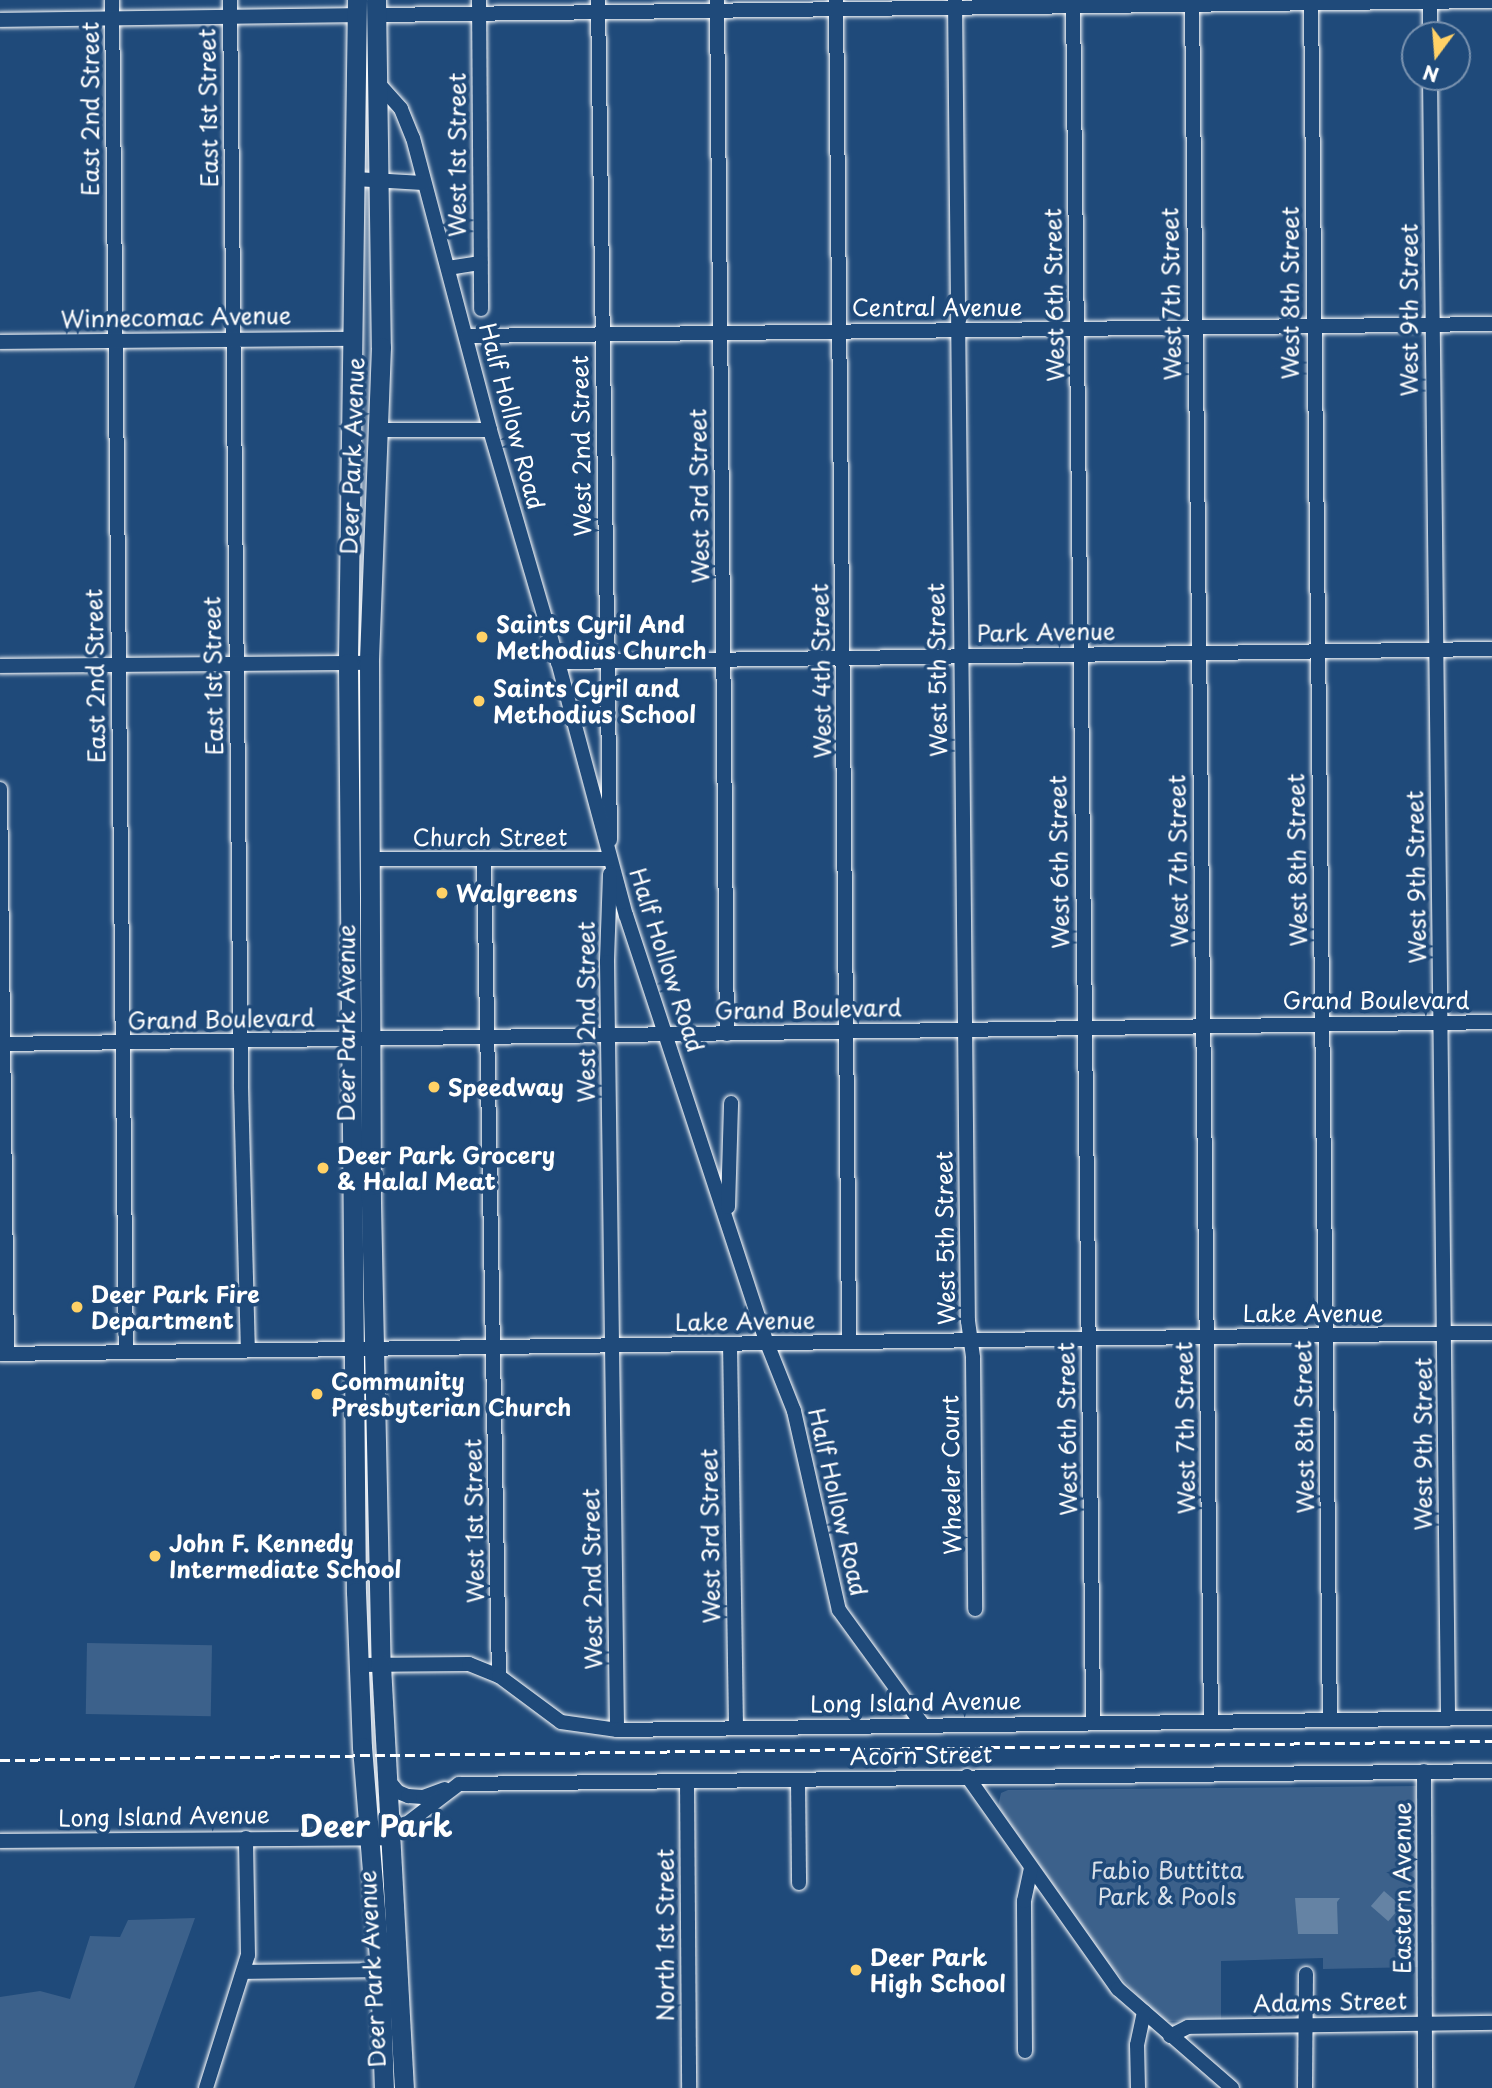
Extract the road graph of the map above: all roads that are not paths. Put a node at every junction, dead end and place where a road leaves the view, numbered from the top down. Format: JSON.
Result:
{"nodes":[{"id":1,"x":112,"y":0,"type":"edge"},
{"id":2,"x":230,"y":0,"type":"edge"},
{"id":3,"x":1311,"y":1,"type":"edge"},
{"id":4,"x":1430,"y":1,"type":"edge"},
{"id":5,"x":1492,"y":1,"type":"edge"},
{"id":6,"x":1192,"y":2,"type":"edge"},
{"id":7,"x":1073,"y":3,"type":"edge"},
{"id":8,"x":955,"y":4,"type":"edge"},
{"id":9,"x":598,"y":5,"type":"edge"},
{"id":10,"x":717,"y":5,"type":"edge"},
{"id":11,"x":836,"y":5,"type":"edge"},
{"id":12,"x":479,"y":6,"type":"edge"},
{"id":13,"x":366,"y":8,"type":"edge"},
{"id":14,"x":230,"y":16,"type":"junction"},
{"id":15,"x":112,"y":19,"type":"junction"},
{"id":16,"x":0,"y":20,"type":"edge"},
{"id":17,"x":1430,"y":21,"type":"edge"},
{"id":18,"x":377,"y":82,"type":"junction"},
{"id":19,"x":1430,"y":91,"type":"edge"},
{"id":20,"x":354,"y":179,"type":"junction"},
{"id":21,"x":379,"y":180,"type":"junction"},
{"id":22,"x":424,"y":183,"type":"junction"},
{"id":23,"x":481,"y":262,"type":"junction"},
{"id":24,"x":448,"y":268,"type":"junction"},
{"id":25,"x":481,"y":309,"type":"dead end"},
{"id":26,"x":1432,"y":324,"type":"junction"},
{"id":27,"x":1492,"y":324,"type":"edge"},
{"id":28,"x":1312,"y":326,"type":"junction"},
{"id":29,"x":1195,"y":328,"type":"junction"},
{"id":30,"x":1077,"y":329,"type":"junction"},
{"id":31,"x":957,"y":330,"type":"junction"},
{"id":32,"x":839,"y":331,"type":"junction"},
{"id":33,"x":720,"y":334,"type":"junction"},
{"id":34,"x":601,"y":335,"type":"junction"},
{"id":35,"x":467,"y":336,"type":"junction"},
{"id":36,"x":233,"y":339,"type":"junction"},
{"id":37,"x":352,"y":339,"type":"junction"},
{"id":38,"x":115,"y":341,"type":"junction"},
{"id":39,"x":0,"y":342,"type":"edge"},
{"id":40,"x":379,"y":430,"type":"junction"},
{"id":41,"x":490,"y":430,"type":"junction"},
{"id":42,"x":1492,"y":649,"type":"edge"},
{"id":43,"x":1317,"y":650,"type":"junction"},
{"id":44,"x":1436,"y":650,"type":"junction"},
{"id":45,"x":1080,"y":653,"type":"junction"},
{"id":46,"x":1198,"y":653,"type":"junction"},
{"id":47,"x":960,"y":656,"type":"junction"},
{"id":48,"x":843,"y":657,"type":"junction"},
{"id":49,"x":723,"y":659,"type":"junction"},
{"id":50,"x":609,"y":661,"type":"junction"},
{"id":51,"x":558,"y":662,"type":"junction"},
{"id":52,"x":348,"y":663,"type":"junction"},
{"id":53,"x":369,"y":663,"type":"junction"},
{"id":54,"x":236,"y":665,"type":"junction"},
{"id":55,"x":0,"y":666,"type":"edge"},
{"id":56,"x":117,"y":666,"type":"junction"},
{"id":57,"x":0,"y":789,"type":"edge"},
{"id":58,"x":370,"y":859,"type":"junction"},
{"id":59,"x":610,"y":859,"type":"junction"},
{"id":60,"x":484,"y":860,"type":"junction"},
{"id":61,"x":1440,"y":1022,"type":"junction"},
{"id":62,"x":1492,"y":1022,"type":"edge"},
{"id":63,"x":1321,"y":1023,"type":"junction"},
{"id":64,"x":1202,"y":1025,"type":"junction"},
{"id":65,"x":1084,"y":1026,"type":"junction"},
{"id":66,"x":964,"y":1029,"type":"junction"},
{"id":67,"x":847,"y":1031,"type":"junction"},
{"id":68,"x":727,"y":1034,"type":"junction"},
{"id":69,"x":667,"y":1035,"type":"junction"},
{"id":70,"x":608,"y":1036,"type":"junction"},
{"id":71,"x":489,"y":1038,"type":"junction"},
{"id":72,"x":363,"y":1040,"type":"junction"},
{"id":73,"x":240,"y":1042,"type":"junction"},
{"id":74,"x":121,"y":1043,"type":"junction"},
{"id":75,"x":2,"y":1044,"type":"edge"},
{"id":76,"x":731,"y":1103,"type":"dead end"},
{"id":77,"x":728,"y":1219,"type":"junction"},
{"id":78,"x":1492,"y":1333,"type":"edge"},
{"id":79,"x":1445,"y":1334,"type":"junction"},
{"id":80,"x":1207,"y":1336,"type":"junction"},
{"id":81,"x":1326,"y":1337,"type":"junction"},
{"id":82,"x":970,"y":1340,"type":"junction"},
{"id":83,"x":1088,"y":1340,"type":"junction"},
{"id":84,"x":767,"y":1342,"type":"junction"},
{"id":85,"x":849,"y":1342,"type":"junction"},
{"id":86,"x":730,"y":1344,"type":"junction"},
{"id":87,"x":612,"y":1347,"type":"junction"},
{"id":88,"x":374,"y":1349,"type":"junction"},
{"id":89,"x":494,"y":1349,"type":"junction"},
{"id":90,"x":248,"y":1350,"type":"junction"},
{"id":91,"x":353,"y":1350,"type":"junction"},
{"id":92,"x":125,"y":1352,"type":"junction"},
{"id":93,"x":4,"y":1354,"type":"edge"},
{"id":94,"x":975,"y":1609,"type":"dead end"},
{"id":95,"x":359,"y":1665,"type":"junction"},
{"id":96,"x":380,"y":1665,"type":"junction"},
{"id":97,"x":499,"y":1676,"type":"junction"},
{"id":98,"x":1492,"y":1718,"type":"edge"},
{"id":99,"x":1448,"y":1719,"type":"junction"},
{"id":100,"x":1330,"y":1720,"type":"junction"},
{"id":101,"x":1211,"y":1721,"type":"junction"},
{"id":102,"x":1093,"y":1723,"type":"junction"},
{"id":103,"x":923,"y":1725,"type":"junction"},
{"id":104,"x":736,"y":1727,"type":"junction"},
{"id":105,"x":617,"y":1730,"type":"junction"},
{"id":106,"x":1424,"y":1771,"type":"junction"},
{"id":107,"x":1492,"y":1771,"type":"edge"},
{"id":108,"x":967,"y":1776,"type":"junction"},
{"id":109,"x":387,"y":1779,"type":"junction"},
{"id":110,"x":798,"y":1780,"type":"junction"},
{"id":111,"x":687,"y":1781,"type":"junction"},
{"id":112,"x":459,"y":1784,"type":"junction"},
{"id":113,"x":246,"y":1838,"type":"junction"},
{"id":114,"x":379,"y":1838,"type":"junction"},
{"id":115,"x":0,"y":1841,"type":"edge"},
{"id":116,"x":1031,"y":1868,"type":"junction"},
{"id":117,"x":799,"y":1883,"type":"dead end"},
{"id":118,"x":380,"y":1970,"type":"junction"},
{"id":119,"x":245,"y":1972,"type":"junction"},
{"id":120,"x":1306,"y":1974,"type":"dead end"},
{"id":121,"x":1143,"y":2015,"type":"junction"},
{"id":122,"x":1492,"y":2023,"type":"edge"},
{"id":123,"x":1425,"y":2024,"type":"junction"},
{"id":124,"x":1305,"y":2025,"type":"junction"},
{"id":125,"x":1170,"y":2036,"type":"junction"},
{"id":126,"x":1025,"y":2051,"type":"dead end"},
{"id":127,"x":206,"y":2088,"type":"edge"},
{"id":128,"x":384,"y":2088,"type":"edge"},
{"id":129,"x":404,"y":2088,"type":"edge"},
{"id":130,"x":690,"y":2088,"type":"edge"},
{"id":131,"x":1138,"y":2088,"type":"edge"},
{"id":132,"x":1232,"y":2088,"type":"edge"},
{"id":133,"x":1305,"y":2088,"type":"edge"},
{"id":134,"x":1425,"y":2088,"type":"edge"}],
"edges":[{"from":1,"to":15,"type":"street","name":"East 2nd Street"},
{"from":2,"to":14,"type":"street","name":"East 1st Street"},
{"from":3,"to":4,"type":"street"},
{"from":3,"to":6,"type":"street"},
{"from":3,"to":28,"type":"street","name":"West 8th Street"},
{"from":4,"to":5,"type":"street"},
{"from":4,"to":17,"type":"street"},
{"from":6,"to":7,"type":"street"},
{"from":6,"to":29,"type":"street","name":"West 7th Street"},
{"from":7,"to":8,"type":"street"},
{"from":7,"to":30,"type":"street","name":"West 6th Street"},
{"from":8,"to":11,"type":"street"},
{"from":8,"to":31,"type":"street","name":"West 5th Street"},
{"from":9,"to":10,"type":"street"},
{"from":9,"to":12,"type":"street"},
{"from":9,"to":34,"type":"street","name":"West 2nd Street"},
{"from":10,"to":11,"type":"street"},
{"from":10,"to":33,"type":"street","name":"West 3rd Street"},
{"from":11,"to":32,"type":"street","name":"West 4th Street"},
{"from":12,"to":13,"type":"street"},
{"from":12,"to":23,"type":"street","name":"West 1st Street"},
{"from":13,"to":14,"type":"street"},
{"from":13,"to":18,"type":"main road","name":"Deer Park Avenue"},
{"from":13,"to":20,"type":"main road","name":"Deer Park Avenue"},
{"from":14,"to":15,"type":"street"},
{"from":14,"to":36,"type":"street","name":"East 1st Street"},
{"from":15,"to":16,"type":"street"},
{"from":15,"to":38,"type":"street","name":"East 2nd Street"},
{"from":18,"to":21,"type":"main road","name":"Deer Park Avenue"},
{"from":18,"to":22,"type":"street","name":"Half Hollow Road"},
{"from":19,"to":26,"type":"street","name":"West 9th Street"},
{"from":20,"to":21,"type":"street"},
{"from":20,"to":37,"type":"main road","name":"Deer Park Avenue"},
{"from":21,"to":22,"type":"street"},
{"from":21,"to":40,"type":"main road","name":"Deer Park Avenue"},
{"from":22,"to":24,"type":"street","name":"Half Hollow Road"},
{"from":23,"to":24,"type":"street"},
{"from":23,"to":25,"type":"street","name":"West 1st Street"},
{"from":24,"to":35,"type":"street","name":"Half Hollow Road"},
{"from":26,"to":27,"type":"street","name":"Central Avenue"},
{"from":26,"to":28,"type":"street","name":"Central Avenue"},
{"from":26,"to":44,"type":"street","name":"West 9th Street"},
{"from":28,"to":29,"type":"street","name":"Central Avenue"},
{"from":28,"to":43,"type":"street","name":"West 8th Street"},
{"from":29,"to":30,"type":"street","name":"Central Avenue"},
{"from":29,"to":46,"type":"street","name":"West 7th Street"},
{"from":30,"to":31,"type":"street","name":"Central Avenue"},
{"from":30,"to":45,"type":"street","name":"West 6th Street"},
{"from":31,"to":32,"type":"street","name":"Central Avenue"},
{"from":31,"to":47,"type":"street","name":"West 5th Street"},
{"from":32,"to":33,"type":"street","name":"Central Avenue"},
{"from":32,"to":48,"type":"street","name":"West 4th Street"},
{"from":33,"to":34,"type":"street","name":"Central Avenue"},
{"from":33,"to":49,"type":"street","name":"West 3rd Street"},
{"from":34,"to":35,"type":"street","name":"Central Avenue"},
{"from":34,"to":50,"type":"street","name":"West 2nd Street"},
{"from":35,"to":41,"type":"street","name":"Half Hollow Road"},
{"from":36,"to":37,"type":"street","name":"Winnecomac Avenue"},
{"from":36,"to":38,"type":"street","name":"Winnecomac Avenue"},
{"from":36,"to":54,"type":"street","name":"East 1st Street"},
{"from":37,"to":52,"type":"main road","name":"Deer Park Avenue"},
{"from":38,"to":39,"type":"street","name":"Winnecomac Avenue"},
{"from":38,"to":56,"type":"street","name":"East 2nd Street"},
{"from":40,"to":41,"type":"street"},
{"from":40,"to":53,"type":"main road","name":"Deer Park Avenue"},
{"from":41,"to":51,"type":"street","name":"Half Hollow Road"},
{"from":42,"to":44,"type":"street","name":"Park Avenue"},
{"from":43,"to":44,"type":"street","name":"Park Avenue"},
{"from":43,"to":46,"type":"street","name":"Park Avenue"},
{"from":43,"to":63,"type":"street","name":"West 8th Street"},
{"from":44,"to":61,"type":"street","name":"West 9th Street"},
{"from":45,"to":46,"type":"street","name":"Park Avenue"},
{"from":45,"to":47,"type":"street","name":"Park Avenue"},
{"from":45,"to":65,"type":"street","name":"West 6th Street"},
{"from":46,"to":64,"type":"street","name":"West 7th Street"},
{"from":47,"to":48,"type":"street","name":"Park Avenue"},
{"from":47,"to":66,"type":"street","name":"West 5th Street"},
{"from":48,"to":49,"type":"street","name":"Park Avenue"},
{"from":48,"to":67,"type":"street","name":"West 4th Street"},
{"from":49,"to":50,"type":"street","name":"Park Avenue"},
{"from":49,"to":68,"type":"street","name":"West 3rd Street"},
{"from":50,"to":51,"type":"street","name":"Park Avenue"},
{"from":50,"to":59,"type":"street","name":"West 2nd Street"},
{"from":51,"to":59,"type":"street","name":"Half Hollow Road"},
{"from":52,"to":53,"type":"street"},
{"from":52,"to":54,"type":"street"},
{"from":52,"to":72,"type":"main road","name":"Deer Park Avenue"},
{"from":53,"to":58,"type":"main road","name":"Deer Park Avenue"},
{"from":54,"to":56,"type":"street"},
{"from":54,"to":73,"type":"street","name":"East 1st Street"},
{"from":55,"to":56,"type":"street"},
{"from":56,"to":74,"type":"street","name":"East 2nd Street"},
{"from":57,"to":75,"type":"street"},
{"from":58,"to":60,"type":"street","name":"Church Street"},
{"from":58,"to":72,"type":"main road","name":"Deer Park Avenue"},
{"from":59,"to":60,"type":"street","name":"Church Street"},
{"from":59,"to":69,"type":"street","name":"Half Hollow Road"},
{"from":59,"to":70,"type":"street","name":"West 2nd Street"},
{"from":60,"to":71,"type":"street","name":"West 1st Street"},
{"from":61,"to":62,"type":"street","name":"Grand Boulevard"},
{"from":61,"to":63,"type":"street","name":"Grand Boulevard"},
{"from":61,"to":79,"type":"street","name":"West 9th Street"},
{"from":63,"to":64,"type":"street","name":"Grand Boulevard"},
{"from":63,"to":81,"type":"street","name":"West 8th Street"},
{"from":64,"to":65,"type":"street","name":"Grand Boulevard"},
{"from":64,"to":80,"type":"street","name":"West 7th Street"},
{"from":65,"to":66,"type":"street","name":"Grand Boulevard"},
{"from":65,"to":83,"type":"street","name":"West 6th Street"},
{"from":66,"to":67,"type":"street","name":"Grand Boulevard"},
{"from":66,"to":82,"type":"street","name":"West 5th Street"},
{"from":67,"to":68,"type":"street","name":"Grand Boulevard"},
{"from":67,"to":85,"type":"street","name":"West 4th Street"},
{"from":68,"to":69,"type":"street","name":"Grand Boulevard"},
{"from":69,"to":70,"type":"street","name":"Grand Boulevard"},
{"from":69,"to":77,"type":"street","name":"Half Hollow Road"},
{"from":70,"to":71,"type":"street","name":"Grand Boulevard"},
{"from":70,"to":87,"type":"street","name":"West 2nd Street"},
{"from":71,"to":72,"type":"street","name":"Grand Boulevard"},
{"from":71,"to":89,"type":"street","name":"West 1st Street"},
{"from":72,"to":73,"type":"street","name":"Grand Boulevard"},
{"from":72,"to":88,"type":"main road","name":"Deer Park Avenue"},
{"from":72,"to":91,"type":"main road","name":"Deer Park Avenue"},
{"from":73,"to":74,"type":"street","name":"Grand Boulevard"},
{"from":73,"to":90,"type":"street","name":"East 1st Street"},
{"from":74,"to":75,"type":"street","name":"Grand Boulevard"},
{"from":74,"to":92,"type":"street","name":"East 2nd Street"},
{"from":75,"to":93,"type":"street"},
{"from":76,"to":77,"type":"street"},
{"from":77,"to":84,"type":"street","name":"Half Hollow Road"},
{"from":78,"to":79,"type":"street","name":"Lake Avenue"},
{"from":79,"to":81,"type":"street","name":"Lake Avenue"},
{"from":79,"to":99,"type":"street","name":"West 9th Street"},
{"from":80,"to":81,"type":"street","name":"Lake Avenue"},
{"from":80,"to":83,"type":"street","name":"Lake Avenue"},
{"from":80,"to":101,"type":"street","name":"West 7th Street"},
{"from":81,"to":100,"type":"street","name":"West 8th Street"},
{"from":82,"to":83,"type":"street","name":"Lake Avenue"},
{"from":82,"to":85,"type":"street","name":"Lake Avenue"},
{"from":82,"to":94,"type":"street","name":"Wheeler Court"},
{"from":83,"to":102,"type":"street","name":"West 6th Street"},
{"from":84,"to":85,"type":"street","name":"Lake Avenue"},
{"from":84,"to":86,"type":"street","name":"Lake Avenue"},
{"from":84,"to":103,"type":"street","name":"Half Hollow Road"},
{"from":86,"to":87,"type":"street","name":"Lake Avenue"},
{"from":86,"to":104,"type":"street","name":"West 3rd Street"},
{"from":87,"to":89,"type":"street","name":"Lake Avenue"},
{"from":87,"to":105,"type":"street","name":"West 2nd Street"},
{"from":88,"to":89,"type":"street","name":"Lake Avenue"},
{"from":88,"to":91,"type":"street","name":"Lake Avenue"},
{"from":88,"to":96,"type":"main road","name":"Deer Park Avenue"},
{"from":89,"to":97,"type":"street","name":"West 1st Street"},
{"from":90,"to":91,"type":"street","name":"Lake Avenue"},
{"from":90,"to":92,"type":"street","name":"Lake Avenue"},
{"from":91,"to":95,"type":"main road","name":"Deer Park Avenue"},
{"from":92,"to":93,"type":"street","name":"Lake Avenue"},
{"from":95,"to":96,"type":"street","name":"Long Island Avenue"},
{"from":95,"to":114,"type":"main road","name":"Deer Park Avenue"},
{"from":96,"to":97,"type":"street","name":"Long Island Avenue"},
{"from":96,"to":109,"type":"main road","name":"Deer Park Avenue"},
{"from":97,"to":105,"type":"street","name":"Long Island Avenue"},
{"from":98,"to":99,"type":"street","name":"Long Island Avenue"},
{"from":99,"to":100,"type":"street","name":"Long Island Avenue"},
{"from":100,"to":101,"type":"street","name":"Long Island Avenue"},
{"from":101,"to":102,"type":"street","name":"Long Island Avenue"},
{"from":102,"to":103,"type":"street","name":"Long Island Avenue"},
{"from":103,"to":104,"type":"street","name":"Long Island Avenue"},
{"from":104,"to":105,"type":"street","name":"Long Island Avenue"},
{"from":106,"to":107,"type":"street","name":"Acorn Street"},
{"from":106,"to":108,"type":"street","name":"Acorn Street"},
{"from":106,"to":123,"type":"street","name":"Eastern Avenue"},
{"from":108,"to":110,"type":"street","name":"Acorn Street"},
{"from":108,"to":116,"type":"street"},
{"from":109,"to":112,"type":"street","name":"Acorn Street"},
{"from":109,"to":114,"type":"main road","name":"Deer Park Avenue"},
{"from":110,"to":111,"type":"street","name":"Acorn Street"},
{"from":110,"to":117,"type":"street"},
{"from":111,"to":112,"type":"street","name":"Acorn Street"},
{"from":111,"to":130,"type":"street","name":"North 1st Street"},
{"from":112,"to":114,"type":"street"},
{"from":113,"to":114,"type":"street","name":"Long Island Avenue"},
{"from":113,"to":115,"type":"street","name":"Long Island Avenue"},
{"from":113,"to":119,"type":"street"},
{"from":114,"to":118,"type":"main road","name":"Deer Park Avenue"},
{"from":114,"to":129,"type":"main road","name":"Deer Park Avenue"},
{"from":116,"to":121,"type":"street"},
{"from":116,"to":126,"type":"street"},
{"from":118,"to":119,"type":"street"},
{"from":118,"to":128,"type":"main road","name":"Deer Park Avenue"},
{"from":119,"to":127,"type":"street"},
{"from":120,"to":124,"type":"street"},
{"from":121,"to":125,"type":"street"},
{"from":121,"to":131,"type":"street"},
{"from":122,"to":123,"type":"street","name":"Adams Street"},
{"from":123,"to":124,"type":"street","name":"Adams Street"},
{"from":123,"to":134,"type":"street","name":"Eastern Avenue"},
{"from":124,"to":125,"type":"street","name":"Adams Street"},
{"from":124,"to":133,"type":"street"},
{"from":125,"to":132,"type":"street"}]}
